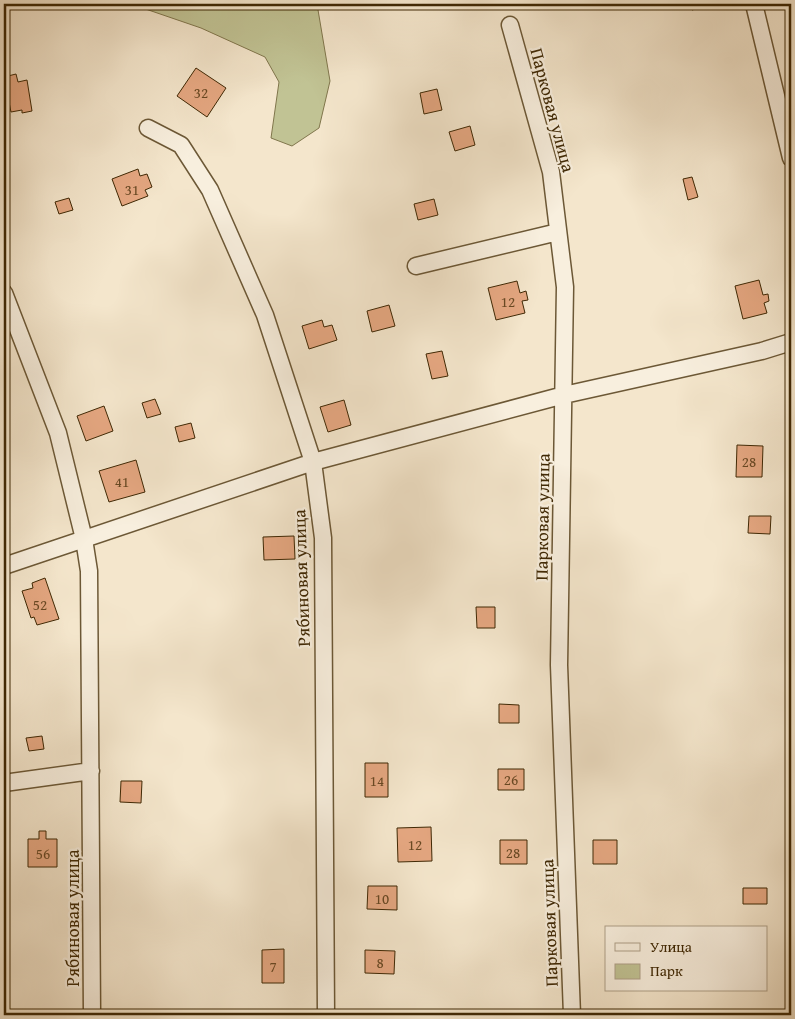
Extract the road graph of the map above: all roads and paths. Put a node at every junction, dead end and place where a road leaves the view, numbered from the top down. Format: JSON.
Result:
{"nodes":[{"id":1,"x":754,"y":4,"type":"edge"},
{"id":2,"x":510,"y":25,"type":"dead end"},
{"id":3,"x":148,"y":128,"type":"dead end"},
{"id":4,"x":791,"y":158,"type":"edge"},
{"id":5,"x":558,"y":232,"type":"junction"},
{"id":6,"x":416,"y":266,"type":"dead end"},
{"id":7,"x":4,"y":294,"type":"edge"},
{"id":8,"x":791,"y":342,"type":"edge"},
{"id":9,"x":564,"y":395,"type":"junction"},
{"id":10,"x":313,"y":462,"type":"junction"},
{"id":11,"x":84,"y":539,"type":"junction"},
{"id":12,"x":4,"y":566,"type":"edge"},
{"id":13,"x":91,"y":771,"type":"junction"},
{"id":14,"x":4,"y":783,"type":"edge"},
{"id":15,"x":92,"y":1015,"type":"edge"},
{"id":16,"x":326,"y":1015,"type":"edge"},
{"id":17,"x":572,"y":1015,"type":"edge"}],
"edges":[{"from":1,"to":4,"type":"street"},
{"from":2,"to":5,"type":"street","name":"Парковая улица"},
{"from":3,"to":10,"type":"street","name":"Рябиновая улица"},
{"from":5,"to":6,"type":"street"},
{"from":5,"to":9,"type":"street","name":"Парковая улица"},
{"from":7,"to":11,"type":"street","name":"Рябиновая улица"},
{"from":8,"to":9,"type":"street"},
{"from":9,"to":10,"type":"street"},
{"from":9,"to":17,"type":"street","name":"Парковая улица"},
{"from":10,"to":11,"type":"street"},
{"from":10,"to":16,"type":"street","name":"Рябиновая улица"},
{"from":11,"to":12,"type":"street"},
{"from":11,"to":13,"type":"street","name":"Рябиновая улица"},
{"from":13,"to":14,"type":"street"},
{"from":13,"to":15,"type":"street","name":"Рябиновая улица"}]}
